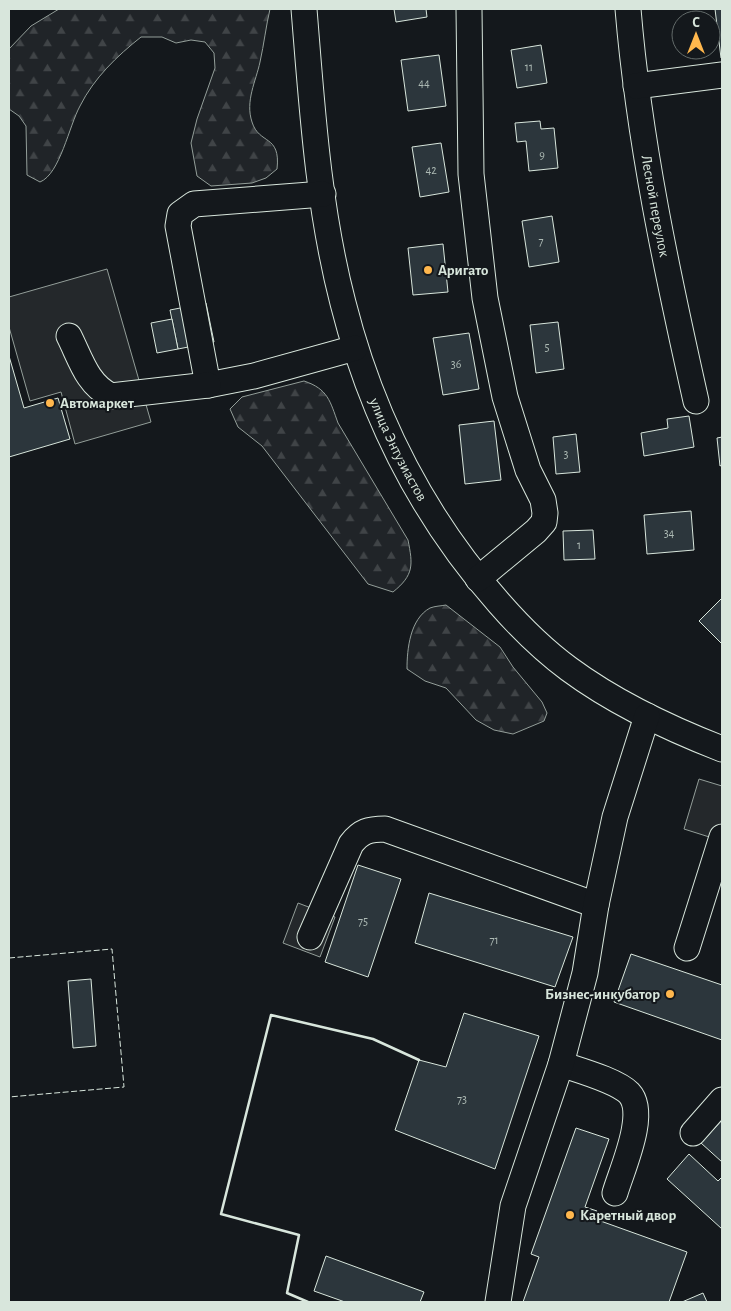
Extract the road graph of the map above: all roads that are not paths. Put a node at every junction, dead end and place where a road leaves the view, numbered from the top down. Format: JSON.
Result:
{"nodes":[{"id":1,"x":304,"y":9,"type":"edge"},
{"id":2,"x":469,"y":9,"type":"edge"},
{"id":3,"x":628,"y":9,"type":"edge"},
{"id":4,"x":722,"y":75,"type":"edge"},
{"id":5,"x":636,"y":86,"type":"junction"},
{"id":6,"x":323,"y":194,"type":"junction"},
{"id":7,"x":69,"y":336,"type":"dead end"},
{"id":8,"x":355,"y":348,"type":"junction"},
{"id":9,"x":208,"y":384,"type":"junction"},
{"id":10,"x":696,"y":401,"type":"dead end"},
{"id":11,"x":478,"y":579,"type":"junction"},
{"id":12,"x":647,"y":716,"type":"junction"},
{"id":13,"x":722,"y":749,"type":"edge"},
{"id":14,"x":722,"y":837,"type":"edge"},
{"id":15,"x":596,"y":905,"type":"junction"},
{"id":16,"x":310,"y":937,"type":"dead end"},
{"id":17,"x":687,"y":948,"type":"dead end"},
{"id":18,"x":561,"y":1064,"type":"junction"},
{"id":19,"x":722,"y":1100,"type":"edge"},
{"id":20,"x":693,"y":1133,"type":"dead end"},
{"id":21,"x":615,"y":1193,"type":"dead end"},
{"id":22,"x":498,"y":1302,"type":"edge"}],
"edges":[{"from":1,"to":6,"type":"street","name":"улица Энтузиастов"},
{"from":2,"to":11,"type":"street"},
{"from":3,"to":5,"type":"street","name":"Лесной переулок"},
{"from":4,"to":5,"type":"street"},
{"from":5,"to":10,"type":"street","name":"Лесной переулок"},
{"from":6,"to":8,"type":"street","name":"улица Энтузиастов"},
{"from":6,"to":9,"type":"street"},
{"from":7,"to":9,"type":"street"},
{"from":8,"to":9,"type":"street"},
{"from":8,"to":11,"type":"street","name":"улица Энтузиастов"},
{"from":11,"to":12,"type":"street","name":"улица Энтузиастов"},
{"from":12,"to":13,"type":"street","name":"улица Энтузиастов"},
{"from":12,"to":15,"type":"street"},
{"from":14,"to":17,"type":"street"},
{"from":15,"to":16,"type":"street"},
{"from":15,"to":18,"type":"street"},
{"from":18,"to":21,"type":"street"},
{"from":18,"to":22,"type":"street"},
{"from":19,"to":20,"type":"street"}]}
